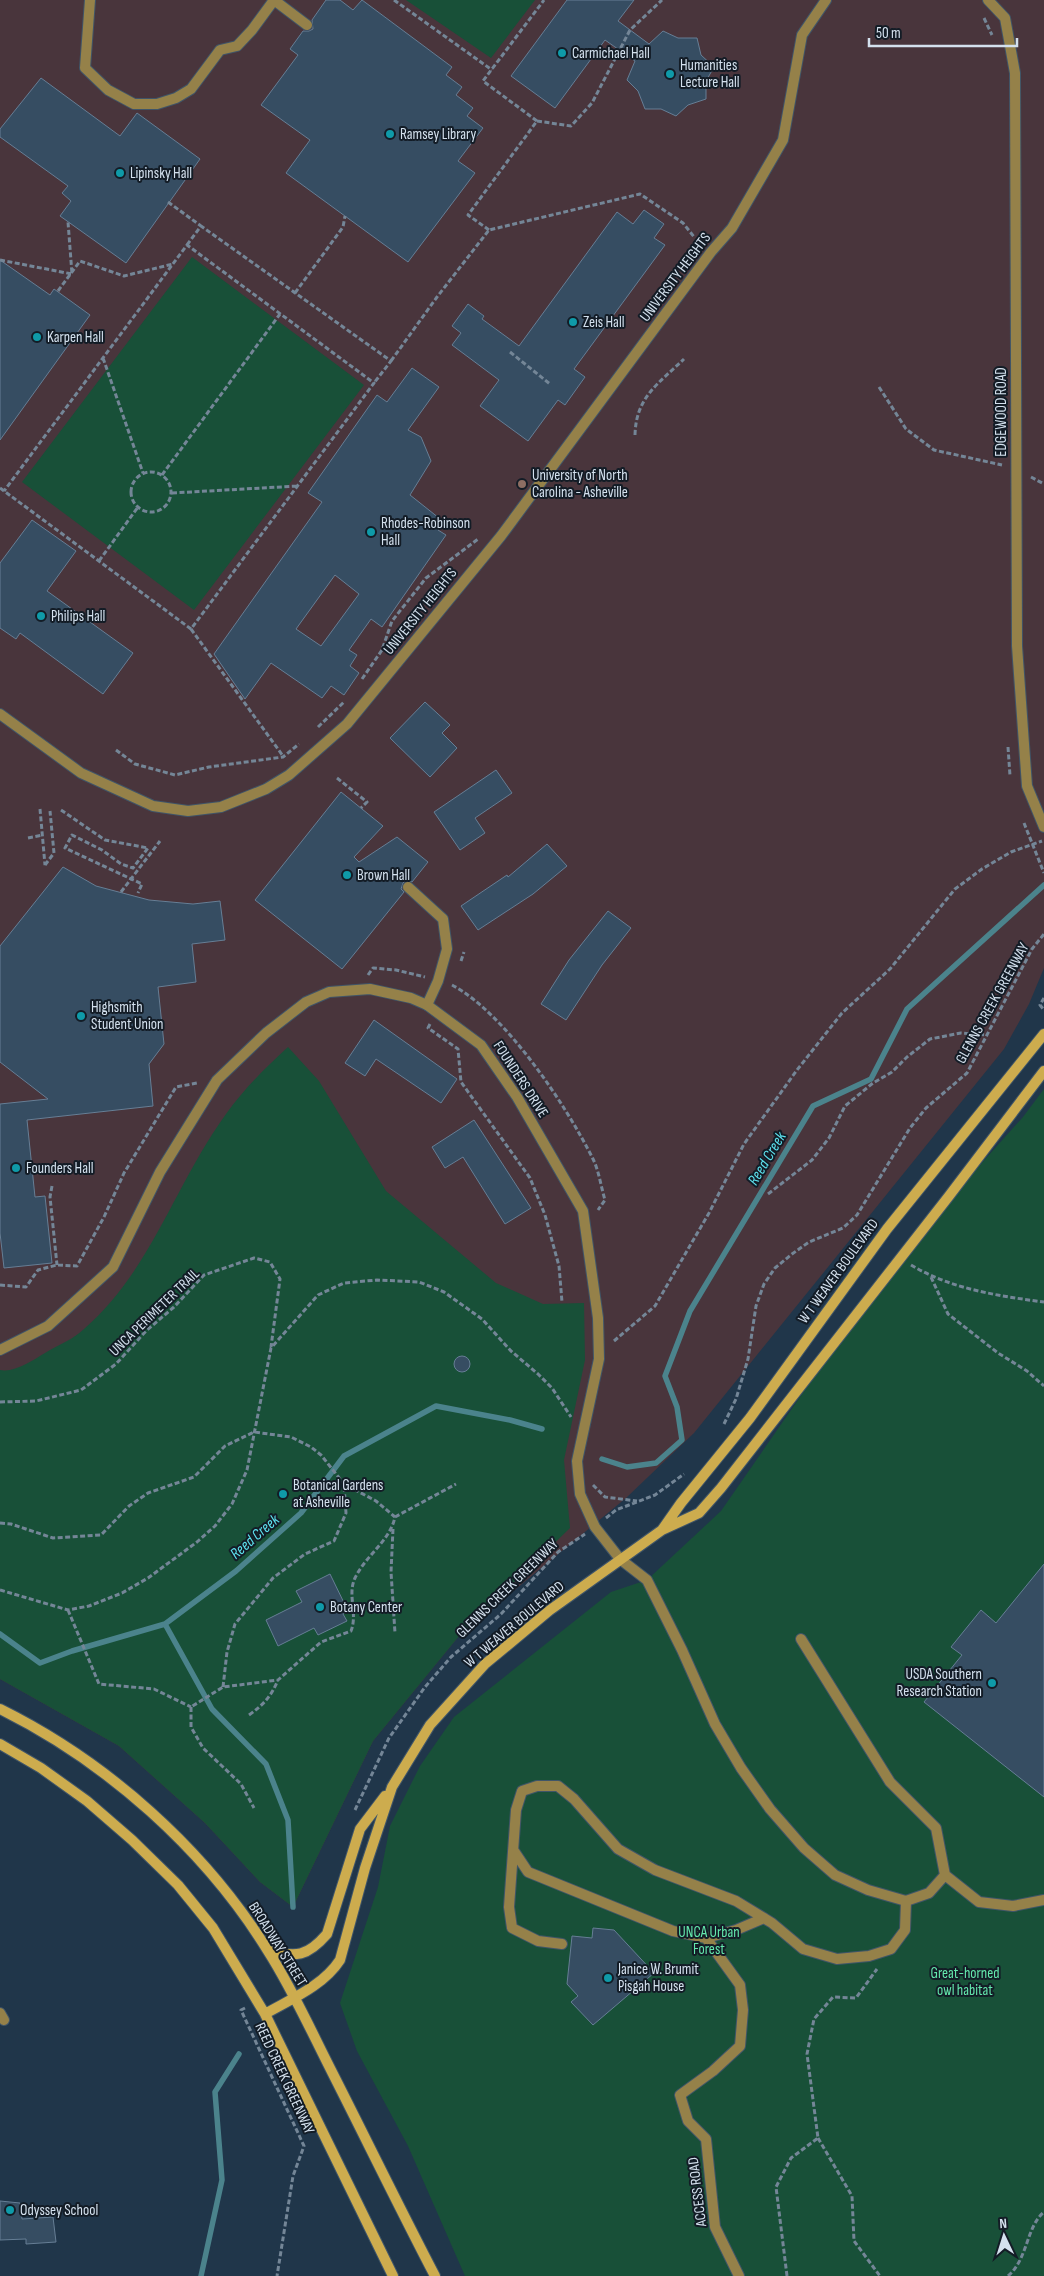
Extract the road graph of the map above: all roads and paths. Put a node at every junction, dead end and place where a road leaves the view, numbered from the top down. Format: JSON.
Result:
{"nodes":[{"id":1,"x":90,"y":0,"type":"edge"},
{"id":2,"x":394,"y":0,"type":"edge"},
{"id":3,"x":544,"y":0,"type":"edge"},
{"id":4,"x":662,"y":0,"type":"edge"},
{"id":5,"x":826,"y":0,"type":"edge"},
{"id":6,"x":988,"y":0,"type":"edge"},
{"id":7,"x":307,"y":25,"type":"dead end"},
{"id":8,"x":492,"y":70,"type":"junction"},
{"id":9,"x":537,"y":121,"type":"junction"},
{"id":10,"x":168,"y":202,"type":"dead end"},
{"id":11,"x":345,"y":216,"type":"dead end"},
{"id":12,"x":68,"y":222,"type":"dead end"},
{"id":13,"x":201,"y":226,"type":"junction"},
{"id":14,"x":489,"y":230,"type":"junction"},
{"id":15,"x":696,"y":238,"type":"dead end"},
{"id":16,"x":187,"y":245,"type":"junction"},
{"id":17,"x":0,"y":260,"type":"edge"},
{"id":18,"x":173,"y":264,"type":"junction"},
{"id":19,"x":72,"y":274,"type":"junction"},
{"id":20,"x":58,"y":291,"type":"dead end"},
{"id":21,"x":295,"y":293,"type":"junction"},
{"id":22,"x":280,"y":314,"type":"junction"},
{"id":23,"x":510,"y":352,"type":"dead end"},
{"id":24,"x":103,"y":358,"type":"junction"},
{"id":25,"x":684,"y":359,"type":"dead end"},
{"id":26,"x":391,"y":361,"type":"junction"},
{"id":27,"x":374,"y":383,"type":"junction"},
{"id":28,"x":550,"y":384,"type":"dead end"},
{"id":29,"x":879,"y":387,"type":"dead end"},
{"id":30,"x":635,"y":436,"type":"dead end"},
{"id":31,"x":1005,"y":466,"type":"dead end"},
{"id":32,"x":143,"y":473,"type":"junction"},
{"id":33,"x":162,"y":475,"type":"junction"},
{"id":34,"x":298,"y":486,"type":"junction"},
{"id":35,"x":2,"y":490,"type":"edge"},
{"id":36,"x":172,"y":493,"type":"junction"},
{"id":37,"x":138,"y":507,"type":"junction"},
{"id":38,"x":484,"y":534,"type":"dead end"},
{"id":39,"x":99,"y":561,"type":"junction"},
{"id":40,"x":191,"y":629,"type":"junction"},
{"id":41,"x":360,"y":683,"type":"dead end"},
{"id":42,"x":348,"y":698,"type":"dead end"},
{"id":43,"x":0,"y":714,"type":"edge"},
{"id":44,"x":316,"y":730,"type":"dead end"},
{"id":45,"x":303,"y":741,"type":"dead end"},
{"id":46,"x":116,"y":750,"type":"dead end"},
{"id":47,"x":283,"y":756,"type":"junction"},
{"id":48,"x":337,"y":778,"type":"dead end"},
{"id":49,"x":361,"y":808,"type":"dead end"},
{"id":50,"x":40,"y":809,"type":"dead end"},
{"id":51,"x":50,"y":810,"type":"dead end"},
{"id":52,"x":61,"y":810,"type":"dead end"},
{"id":53,"x":1044,"y":827,"type":"edge"},
{"id":54,"x":43,"y":835,"type":"junction"},
{"id":55,"x":28,"y":838,"type":"dead end"},
{"id":56,"x":160,"y":841,"type":"dead end"},
{"id":57,"x":1044,"y":841,"type":"edge"},
{"id":58,"x":408,"y":887,"type":"dead end"},
{"id":59,"x":121,"y":892,"type":"dead end"},
{"id":60,"x":138,"y":894,"type":"dead end"},
{"id":61,"x":1044,"y":934,"type":"edge"},
{"id":62,"x":464,"y":952,"type":"dead end"},
{"id":63,"x":458,"y":968,"type":"dead end"},
{"id":64,"x":358,"y":977,"type":"dead end"},
{"id":65,"x":456,"y":977,"type":"dead end"},
{"id":66,"x":438,"y":981,"type":"junction"},
{"id":67,"x":453,"y":986,"type":"junction"},
{"id":68,"x":1044,"y":998,"type":"edge"},
{"id":69,"x":427,"y":1005,"type":"junction"},
{"id":70,"x":1044,"y":1010,"type":"edge"},
{"id":71,"x":437,"y":1012,"type":"junction"},
{"id":72,"x":1044,"y":1034,"type":"edge"},
{"id":73,"x":987,"y":1035,"type":"junction"},
{"id":74,"x":1044,"y":1071,"type":"edge"},
{"id":75,"x":203,"y":1078,"type":"dead end"},
{"id":76,"x":52,"y":1186,"type":"dead end"},
{"id":77,"x":768,"y":1194,"type":"dead end"},
{"id":78,"x":597,"y":1212,"type":"dead end"},
{"id":79,"x":907,"y":1263,"type":"dead end"},
{"id":80,"x":57,"y":1265,"type":"junction"},
{"id":81,"x":931,"y":1277,"type":"junction"},
{"id":82,"x":0,"y":1285,"type":"edge"},
{"id":83,"x":562,"y":1302,"type":"dead end"},
{"id":84,"x":1044,"y":1302,"type":"edge"},
{"id":85,"x":612,"y":1334,"type":"dead end"},
{"id":86,"x":271,"y":1348,"type":"junction"},
{"id":87,"x":0,"y":1350,"type":"edge"},
{"id":88,"x":1044,"y":1386,"type":"edge"},
{"id":89,"x":0,"y":1402,"type":"edge"},
{"id":90,"x":724,"y":1425,"type":"dead end"},
{"id":91,"x":254,"y":1432,"type":"junction"},
{"id":92,"x":582,"y":1435,"type":"junction"},
{"id":93,"x":691,"y":1469,"type":"dead end"},
{"id":94,"x":590,"y":1476,"type":"dead end"},
{"id":95,"x":344,"y":1484,"type":"junction"},
{"id":96,"x":456,"y":1484,"type":"dead end"},
{"id":97,"x":639,"y":1501,"type":"junction"},
{"id":98,"x":395,"y":1517,"type":"junction"},
{"id":99,"x":0,"y":1523,"type":"edge"},
{"id":100,"x":595,"y":1527,"type":"junction"},
{"id":101,"x":393,"y":1528,"type":"junction"},
{"id":102,"x":662,"y":1530,"type":"junction"},
{"id":103,"x":620,"y":1559,"type":"junction"},
{"id":104,"x":0,"y":1590,"type":"edge"},
{"id":105,"x":68,"y":1610,"type":"junction"},
{"id":106,"x":396,"y":1633,"type":"dead end"},
{"id":107,"x":801,"y":1639,"type":"dead end"},
{"id":108,"x":278,"y":1680,"type":"junction"},
{"id":109,"x":223,"y":1687,"type":"junction"},
{"id":110,"x":0,"y":1708,"type":"edge"},
{"id":111,"x":191,"y":1708,"type":"junction"},
{"id":112,"x":249,"y":1716,"type":"dead end"},
{"id":113,"x":390,"y":1738,"type":"dead end"},
{"id":114,"x":0,"y":1744,"type":"edge"},
{"id":115,"x":392,"y":1787,"type":"junction"},
{"id":116,"x":254,"y":1808,"type":"dead end"},
{"id":117,"x":514,"y":1851,"type":"junction"},
{"id":118,"x":945,"y":1874,"type":"junction"},
{"id":119,"x":1044,"y":1900,"type":"edge"},
{"id":120,"x":906,"y":1901,"type":"junction"},
{"id":121,"x":764,"y":1918,"type":"junction"},
{"id":122,"x":706,"y":1938,"type":"junction"},
{"id":123,"x":562,"y":1944,"type":"dead end"},
{"id":124,"x":891,"y":1949,"type":"junction"},
{"id":125,"x":268,"y":1951,"type":"junction"},
{"id":126,"x":294,"y":1997,"type":"junction"},
{"id":127,"x":245,"y":2008,"type":"dead end"},
{"id":128,"x":264,"y":2014,"type":"junction"},
{"id":129,"x":818,"y":2138,"type":"junction"},
{"id":130,"x":1044,"y":2212,"type":"edge"},
{"id":131,"x":277,"y":2276,"type":"edge"},
{"id":132,"x":393,"y":2276,"type":"edge"},
{"id":133,"x":435,"y":2276,"type":"edge"},
{"id":134,"x":739,"y":2276,"type":"edge"},
{"id":135,"x":787,"y":2276,"type":"edge"},
{"id":136,"x":880,"y":2276,"type":"edge"},
{"id":137,"x":1008,"y":2276,"type":"edge"}],
"edges":[{"from":1,"to":7,"type":"street"},
{"from":2,"to":8,"type":"path"},
{"from":3,"to":8,"type":"path"},
{"from":4,"to":9,"type":"path"},
{"from":5,"to":43,"type":"street","name":"UNIVERSITY HEIGHTS"},
{"from":6,"to":53,"type":"street","name":"EDGEWOOD ROAD"},
{"from":8,"to":9,"type":"path"},
{"from":9,"to":14,"type":"path"},
{"from":10,"to":13,"type":"path"},
{"from":11,"to":21,"type":"path"},
{"from":12,"to":19,"type":"path"},
{"from":13,"to":16,"type":"path"},
{"from":13,"to":21,"type":"path"},
{"from":14,"to":15,"type":"path"},
{"from":14,"to":26,"type":"path"},
{"from":16,"to":18,"type":"path"},
{"from":16,"to":22,"type":"path"},
{"from":17,"to":19,"type":"path"},
{"from":18,"to":19,"type":"path"},
{"from":18,"to":24,"type":"path"},
{"from":19,"to":20,"type":"path"},
{"from":21,"to":26,"type":"path"},
{"from":22,"to":27,"type":"path"},
{"from":22,"to":33,"type":"path"},
{"from":23,"to":28,"type":"path"},
{"from":24,"to":32,"type":"path"},
{"from":24,"to":35,"type":"path"},
{"from":25,"to":30,"type":"path"},
{"from":26,"to":27,"type":"path"},
{"from":27,"to":34,"type":"path"},
{"from":29,"to":31,"type":"path"},
{"from":32,"to":33,"type":"path"},
{"from":32,"to":37,"type":"path"},
{"from":33,"to":36,"type":"path"},
{"from":34,"to":36,"type":"path"},
{"from":34,"to":40,"type":"path"},
{"from":35,"to":39,"type":"path"},
{"from":36,"to":37,"type":"path"},
{"from":37,"to":39,"type":"path"},
{"from":38,"to":41,"type":"path"},
{"from":39,"to":40,"type":"path"},
{"from":40,"to":47,"type":"path"},
{"from":42,"to":44,"type":"path"},
{"from":45,"to":47,"type":"path"},
{"from":46,"to":47,"type":"path"},
{"from":48,"to":49,"type":"path"},
{"from":50,"to":54,"type":"path"},
{"from":51,"to":54,"type":"path"},
{"from":52,"to":60,"type":"path"},
{"from":54,"to":55,"type":"path"},
{"from":56,"to":59,"type":"path","bridge":true},
{"from":57,"to":85,"type":"path"},
{"from":58,"to":66,"type":"street"},
{"from":61,"to":73,"type":"path","name":"GLENNS CREEK GREENWAY"},
{"from":62,"to":63,"type":"path"},
{"from":64,"to":66,"type":"path"},
{"from":65,"to":67,"type":"path"},
{"from":66,"to":67,"type":"path"},
{"from":66,"to":69,"type":"street"},
{"from":67,"to":71,"type":"path"},
{"from":67,"to":78,"type":"path"},
{"from":68,"to":70,"type":"path"},
{"from":69,"to":71,"type":"street","name":"FOUNDERS DRIVE"},
{"from":69,"to":87,"type":"street","name":"FOUNDERS DRIVE"},
{"from":71,"to":83,"type":"path"},
{"from":71,"to":92,"type":"street","name":"FOUNDERS DRIVE"},
{"from":72,"to":102,"type":"main road","name":"W T WEAVER BOULEVARD"},
{"from":73,"to":77,"type":"path"},
{"from":73,"to":90,"type":"path","name":"GLENNS CREEK GREENWAY"},
{"from":74,"to":102,"type":"main road","name":"W T WEAVER BOULEVARD"},
{"from":75,"to":80,"type":"path"},
{"from":76,"to":80,"type":"path"},
{"from":79,"to":81,"type":"path"},
{"from":80,"to":82,"type":"path"},
{"from":81,"to":84,"type":"path"},
{"from":81,"to":88,"type":"path"},
{"from":86,"to":89,"type":"path","name":"UNCA PERIMETER TRAIL"},
{"from":86,"to":91,"type":"path","name":"UNCA PERIMETER TRAIL"},
{"from":86,"to":92,"type":"path"},
{"from":91,"to":95,"type":"path"},
{"from":91,"to":99,"type":"path"},
{"from":91,"to":105,"type":"path","name":"UNCA PERIMETER TRAIL"},
{"from":92,"to":100,"type":"street","name":"FOUNDERS DRIVE"},
{"from":93,"to":97,"type":"path","name":"GLENNS CREEK GREENWAY"},
{"from":94,"to":97,"type":"path"},
{"from":95,"to":98,"type":"path"},
{"from":95,"to":109,"type":"path"},
{"from":96,"to":98,"type":"path"},
{"from":97,"to":100,"type":"path","name":"GLENNS CREEK GREENWAY"},
{"from":98,"to":101,"type":"path"},
{"from":100,"to":103,"type":"street","name":"FOUNDERS DRIVE"},
{"from":100,"to":113,"type":"path","name":"GLENNS CREEK GREENWAY"},
{"from":101,"to":106,"type":"path"},
{"from":101,"to":108,"type":"path"},
{"from":102,"to":103,"type":"main road","name":"W T WEAVER BOULEVARD"},
{"from":103,"to":115,"type":"main road","name":"W T WEAVER BOULEVARD"},
{"from":103,"to":120,"type":"street","name":"FOUNDERS DRIVE"},
{"from":104,"to":105,"type":"path"},
{"from":105,"to":111,"type":"path"},
{"from":107,"to":118,"type":"street"},
{"from":108,"to":109,"type":"path"},
{"from":108,"to":112,"type":"path"},
{"from":109,"to":111,"type":"path"},
{"from":110,"to":125,"type":"main road","name":"BROADWAY STREET"},
{"from":111,"to":116,"type":"path"},
{"from":114,"to":128,"type":"main road"},
{"from":115,"to":125,"type":"main road","name":"W T WEAVER BOULEVARD"},
{"from":115,"to":126,"type":"main road","name":"W T WEAVER BOULEVARD"},
{"from":117,"to":121,"type":"street"},
{"from":117,"to":122,"type":"street"},
{"from":117,"to":123,"type":"street"},
{"from":118,"to":119,"type":"street"},
{"from":118,"to":120,"type":"street"},
{"from":120,"to":124,"type":"street"},
{"from":121,"to":122,"type":"street"},
{"from":121,"to":124,"type":"street"},
{"from":122,"to":134,"type":"street","name":"ACCESS ROAD"},
{"from":124,"to":129,"type":"path"},
{"from":125,"to":126,"type":"main road","name":"BROADWAY STREET"},
{"from":126,"to":128,"type":"main road","name":"W T WEAVER BOULEVARD"},
{"from":126,"to":133,"type":"main road","name":"BROADWAY STREET"},
{"from":127,"to":131,"type":"path","name":"REED CREEK GREENWAY"},
{"from":128,"to":132,"type":"main road"},
{"from":129,"to":135,"type":"path"},
{"from":129,"to":136,"type":"path"},
{"from":130,"to":137,"type":"path"}]}
